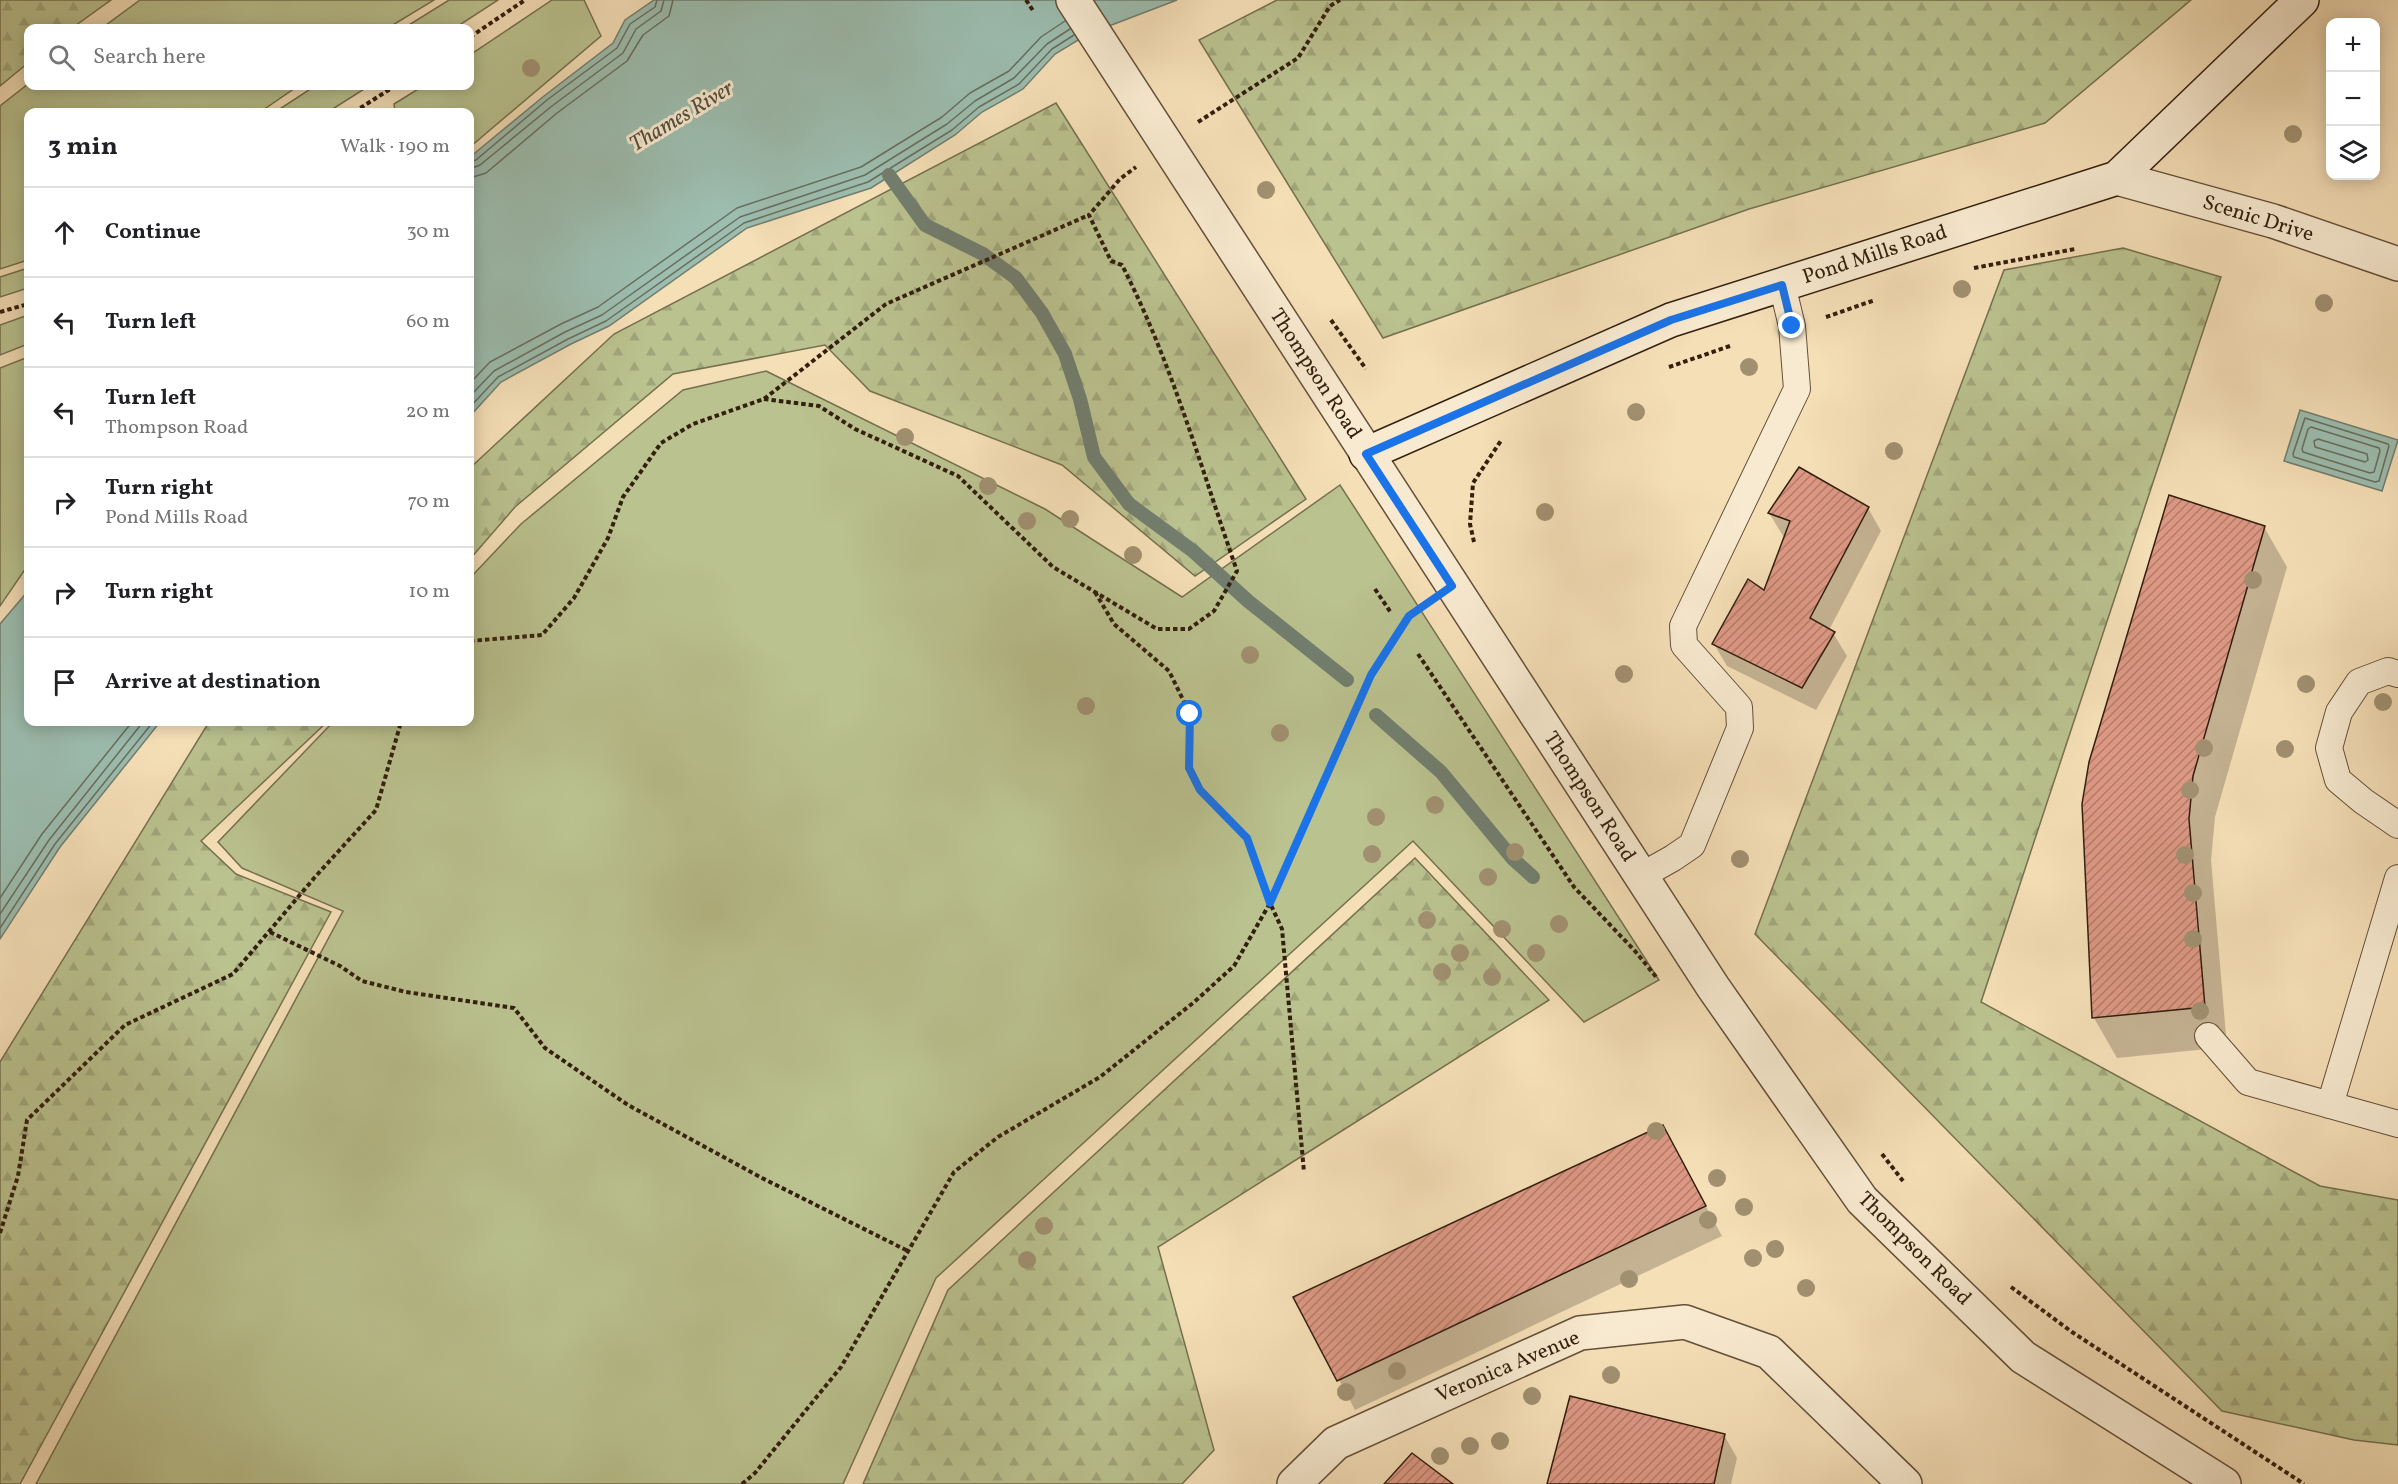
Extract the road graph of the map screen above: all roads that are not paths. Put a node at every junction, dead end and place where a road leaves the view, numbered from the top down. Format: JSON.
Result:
{"nodes":[{"id":1,"x":1073,"y":0,"type":"edge"},
{"id":2,"x":2302,"y":0,"type":"edge"},
{"id":3,"x":2117,"y":178,"type":"junction"},
{"id":4,"x":2398,"y":264,"type":"edge"},
{"id":5,"x":1782,"y":285,"type":"junction"},
{"id":6,"x":1366,"y":454,"type":"junction"},
{"id":7,"x":2398,"y":674,"type":"edge"},
{"id":8,"x":2398,"y":825,"type":"edge"},
{"id":9,"x":1641,"y":876,"type":"junction"},
{"id":10,"x":2398,"y":878,"type":"edge"},
{"id":11,"x":2208,"y":1036,"type":"dead end"},
{"id":12,"x":2330,"y":1105,"type":"junction"},
{"id":13,"x":2398,"y":1124,"type":"edge"},
{"id":14,"x":1294,"y":1484,"type":"edge"},
{"id":15,"x":1905,"y":1484,"type":"edge"},
{"id":16,"x":2224,"y":1484,"type":"edge"}],
"edges":[{"from":1,"to":6,"type":"street","name":"Thompson Road"},
{"from":2,"to":3,"type":"street","name":"Pond Mills Road"},
{"from":3,"to":4,"type":"street","name":"Scenic Drive"},
{"from":3,"to":5,"type":"street","name":"Pond Mills Road"},
{"from":5,"to":6,"type":"street","name":"Pond Mills Road"},
{"from":5,"to":9,"type":"lane"},
{"from":6,"to":9,"type":"street","name":"Thompson Road"},
{"from":7,"to":8,"type":"lane"},
{"from":9,"to":16,"type":"street","name":"Thompson Road"},
{"from":10,"to":12,"type":"lane"},
{"from":11,"to":12,"type":"lane"},
{"from":12,"to":13,"type":"lane"},
{"from":14,"to":15,"type":"street","name":"Veronica Avenue"}]}
